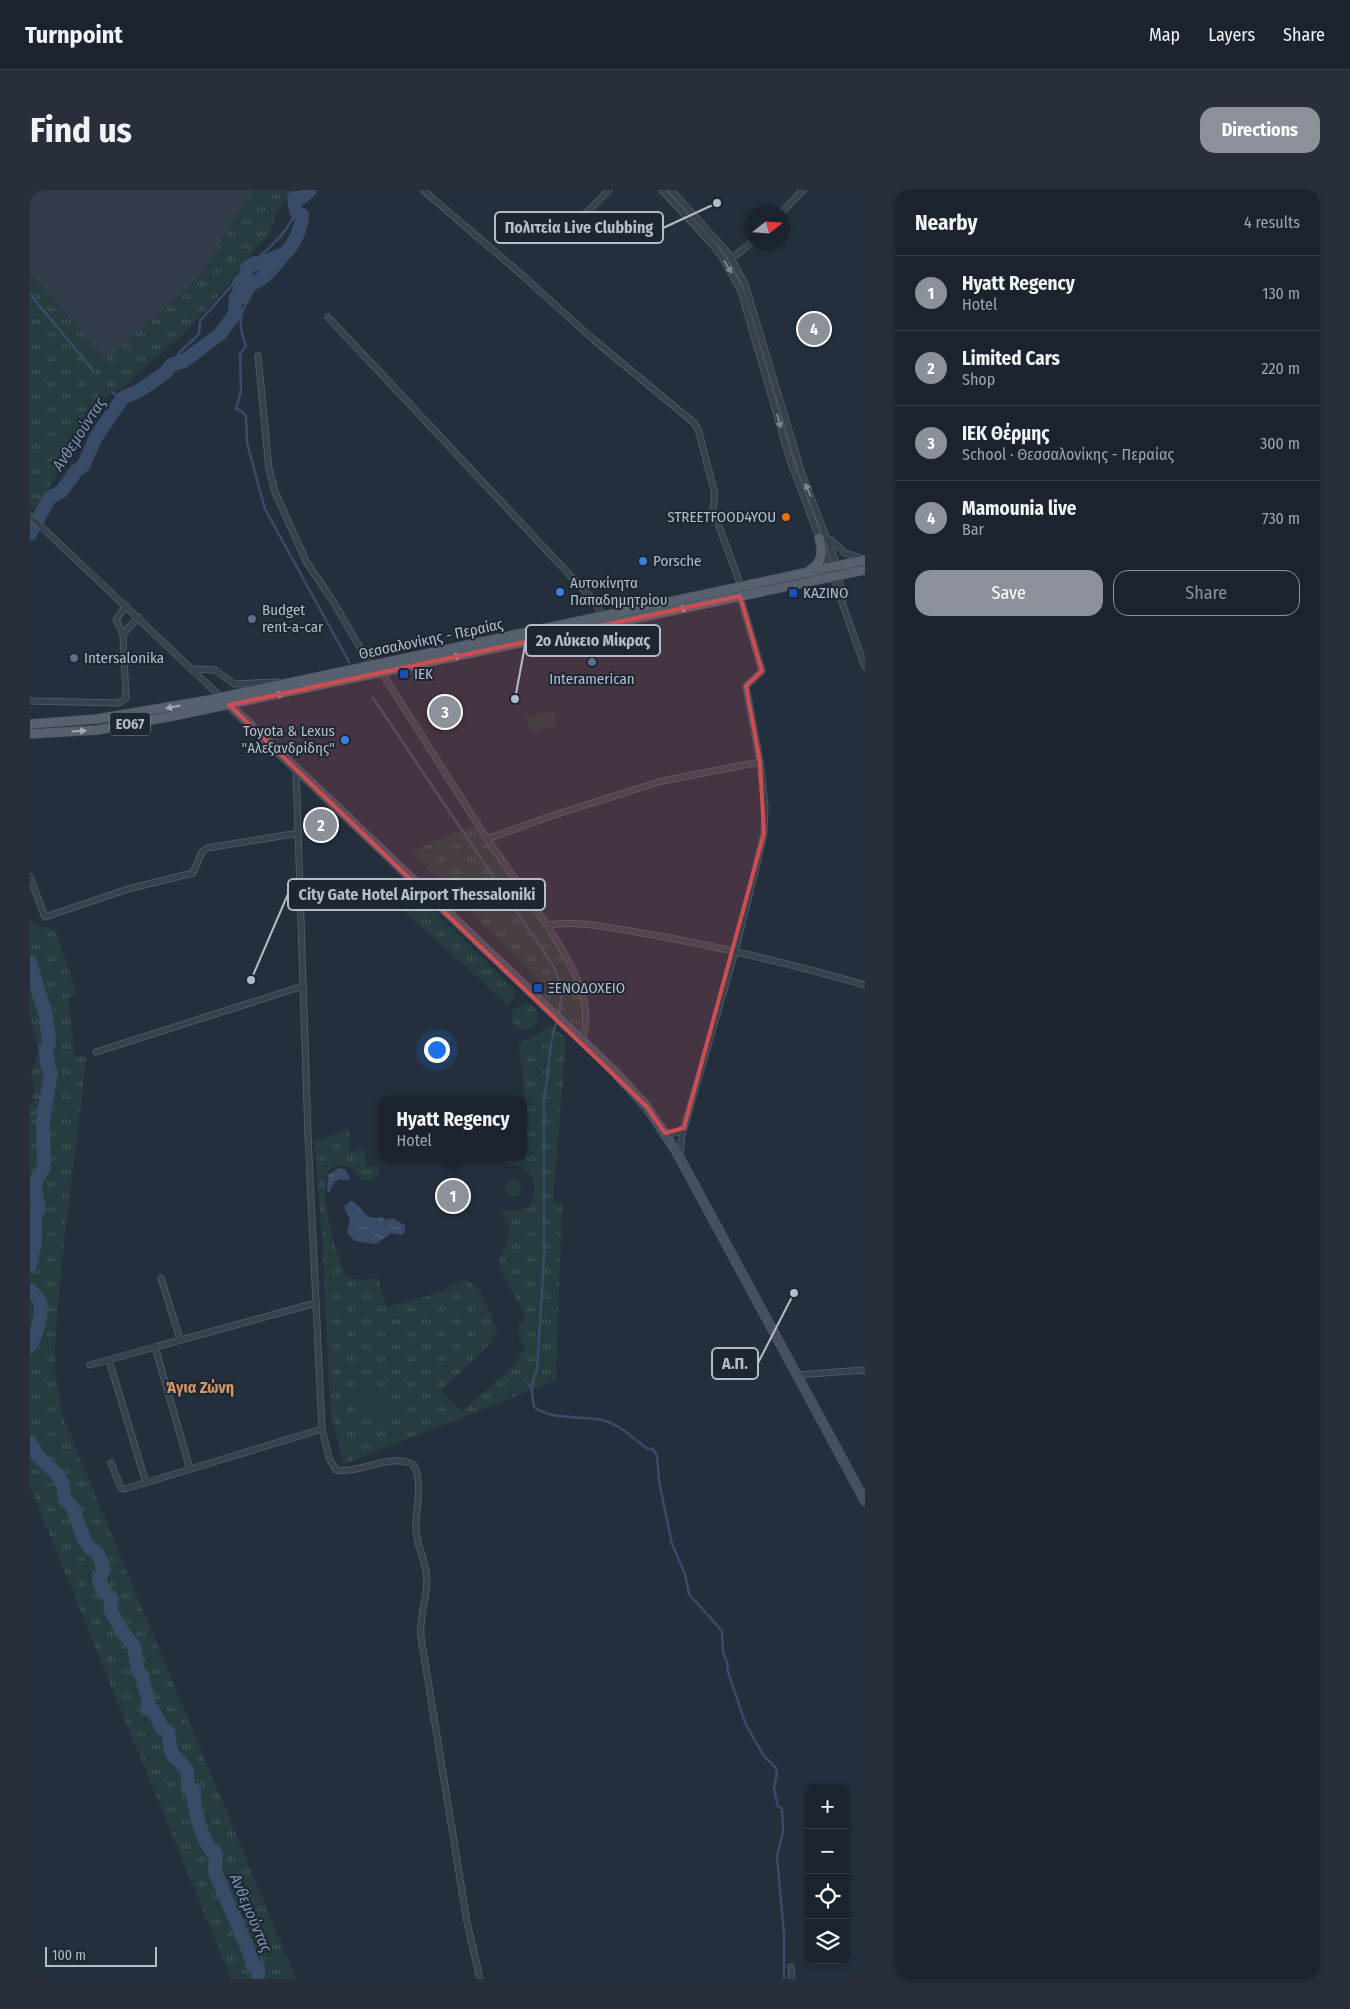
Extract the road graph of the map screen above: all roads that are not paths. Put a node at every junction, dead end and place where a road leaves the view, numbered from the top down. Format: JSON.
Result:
{"nodes":[{"id":1,"x":423,"y":190,"type":"edge"},
{"id":2,"x":609,"y":190,"type":"edge"},
{"id":3,"x":662,"y":190,"type":"edge"},
{"id":4,"x":672,"y":190,"type":"edge"},
{"id":5,"x":803,"y":190,"type":"edge"},
{"id":6,"x":789,"y":205,"type":"edge"},
{"id":7,"x":563,"y":236,"type":"dead end"},
{"id":8,"x":745,"y":248,"type":"edge"},
{"id":9,"x":731,"y":259,"type":"junction"},
{"id":10,"x":328,"y":317,"type":"dead end"},
{"id":11,"x":258,"y":356,"type":"dead end"},
{"id":12,"x":30,"y":516,"type":"edge"},
{"id":13,"x":823,"y":536,"type":"junction"},
{"id":14,"x":865,"y":560,"type":"edge"},
{"id":15,"x":833,"y":566,"type":"junction"},
{"id":16,"x":865,"y":570,"type":"edge"},
{"id":17,"x":806,"y":572,"type":"junction"},
{"id":18,"x":836,"y":576,"type":"junction"},
{"id":19,"x":740,"y":586,"type":"junction"},
{"id":20,"x":740,"y":596,"type":"junction"},
{"id":21,"x":126,"y":606,"type":"junction"},
{"id":22,"x":602,"y":616,"type":"junction"},
{"id":23,"x":138,"y":618,"type":"junction"},
{"id":24,"x":123,"y":634,"type":"junction"},
{"id":25,"x":865,"y":667,"type":"edge"},
{"id":26,"x":192,"y":669,"type":"junction"},
{"id":27,"x":370,"y":669,"type":"junction"},
{"id":28,"x":382,"y":673,"type":"junction"},
{"id":29,"x":310,"y":679,"type":"junction"},
{"id":30,"x":221,"y":697,"type":"junction"},
{"id":31,"x":30,"y":701,"type":"edge"},
{"id":32,"x":229,"y":705,"type":"junction"},
{"id":33,"x":30,"y":724,"type":"edge"},
{"id":34,"x":30,"y":734,"type":"edge"},
{"id":35,"x":760,"y":762,"type":"junction"},
{"id":36,"x":296,"y":768,"type":"junction"},
{"id":37,"x":299,"y":833,"type":"junction"},
{"id":38,"x":487,"y":839,"type":"junction"},
{"id":39,"x":30,"y":877,"type":"edge"},
{"id":40,"x":547,"y":925,"type":"junction"},
{"id":41,"x":735,"y":952,"type":"junction"},
{"id":42,"x":865,"y":985,"type":"edge"},
{"id":43,"x":303,"y":986,"type":"junction"},
{"id":44,"x":581,"y":1041,"type":"junction"},
{"id":45,"x":96,"y":1052,"type":"dead end"},
{"id":46,"x":684,"y":1128,"type":"junction"},
{"id":47,"x":665,"y":1133,"type":"junction"},
{"id":48,"x":680,"y":1160,"type":"junction"},
{"id":49,"x":161,"y":1278,"type":"dead end"},
{"id":50,"x":316,"y":1303,"type":"junction"},
{"id":51,"x":180,"y":1339,"type":"junction"},
{"id":52,"x":155,"y":1347,"type":"junction"},
{"id":53,"x":109,"y":1360,"type":"junction"},
{"id":54,"x":90,"y":1366,"type":"dead end"},
{"id":55,"x":865,"y":1370,"type":"edge"},
{"id":56,"x":796,"y":1375,"type":"junction"},
{"id":57,"x":322,"y":1429,"type":"junction"},
{"id":58,"x":110,"y":1463,"type":"dead end"},
{"id":59,"x":190,"y":1469,"type":"junction"},
{"id":60,"x":146,"y":1483,"type":"junction"},
{"id":61,"x":865,"y":1501,"type":"edge"},
{"id":62,"x":791,"y":1967,"type":"dead end"},
{"id":63,"x":480,"y":1979,"type":"edge"},
{"id":64,"x":792,"y":1979,"type":"edge"}],
"edges":[{"from":1,"to":19,"type":"street"},
{"from":2,"to":7,"type":"street"},
{"from":3,"to":13,"type":"street","one_way":true},
{"from":4,"to":9,"type":"street"},
{"from":5,"to":6,"type":"street"},
{"from":8,"to":9,"type":"street"},
{"from":13,"to":9,"type":"street","one_way":true},
{"from":10,"to":22,"type":"street"},
{"from":11,"to":27,"type":"street"},
{"from":12,"to":21,"type":"street"},
{"from":13,"to":14,"type":"street"},
{"from":13,"to":15,"type":"street"},
{"from":13,"to":17,"type":"main road"},
{"from":14,"to":15,"type":"main road","name":"Θεσσαλονίκης - Περαίας","number":"ΕΟ67"},
{"from":15,"to":17,"type":"main road","name":"Θεσσαλονίκης - Περαίας","number":"ΕΟ67"},
{"from":15,"to":18,"type":"street"},
{"from":16,"to":18,"type":"main road","name":"Θεσσαλονίκης - Περαίας","number":"ΕΟ67"},
{"from":17,"to":19,"type":"main road","name":"Θεσσαλονίκης - Περαίας","number":"ΕΟ67"},
{"from":18,"to":20,"type":"main road","name":"Θεσσαλονίκης - Περαίας","number":"ΕΟ67"},
{"from":18,"to":25,"type":"street"},
{"from":19,"to":22,"type":"main road","name":"Θεσσαλονίκης - Περαίας","number":"ΕΟ67"},
{"from":28,"to":20,"type":"main road","name":"Θεσσαλονίκης - Περαίας","number":"ΕΟ67","one_way":true},
{"from":20,"to":35,"type":"street"},
{"from":21,"to":23,"type":"street"},
{"from":21,"to":24,"type":"street"},
{"from":22,"to":27,"type":"main road","name":"Θεσσαλονίκης - Περαίας","number":"ΕΟ67"},
{"from":23,"to":24,"type":"street"},
{"from":23,"to":26,"type":"street"},
{"from":24,"to":31,"type":"street"},
{"from":26,"to":29,"type":"street"},
{"from":26,"to":30,"type":"street"},
{"from":27,"to":28,"type":"main road","name":"Θεσσαλονίκης - Περαίας","number":"ΕΟ67"},
{"from":27,"to":29,"type":"main road","name":"Θεσσαλονίκης - Περαίας","number":"ΕΟ67"},
{"from":32,"to":27,"type":"main road","name":"Θεσσαλονίκης - Περαίας","number":"ΕΟ67","one_way":true},
{"from":28,"to":38,"type":"street"},
{"from":29,"to":30,"type":"main road","name":"Θεσσαλονίκης - Περαίας","number":"ΕΟ67"},
{"from":30,"to":32,"type":"street"},
{"from":30,"to":33,"type":"main road","name":"Θεσσαλονίκης - Περαίας","number":"ΕΟ67","one_way":true},
{"from":34,"to":32,"type":"main road","name":"Θεσσαλονίκης - Περαίας","number":"ΕΟ67","one_way":true},
{"from":32,"to":36,"type":"street"},
{"from":35,"to":38,"type":"street"},
{"from":35,"to":41,"type":"street"},
{"from":36,"to":37,"type":"street"},
{"from":36,"to":44,"type":"street"},
{"from":37,"to":39,"type":"street"},
{"from":37,"to":43,"type":"street"},
{"from":38,"to":40,"type":"street"},
{"from":40,"to":41,"type":"street"},
{"from":40,"to":44,"type":"street"},
{"from":41,"to":42,"type":"street"},
{"from":41,"to":46,"type":"street"},
{"from":43,"to":45,"type":"street"},
{"from":43,"to":50,"type":"street"},
{"from":44,"to":47,"type":"street"},
{"from":46,"to":47,"type":"street"},
{"from":46,"to":48,"type":"street"},
{"from":47,"to":48,"type":"street"},
{"from":48,"to":56,"type":"street"},
{"from":49,"to":51,"type":"street"},
{"from":50,"to":51,"type":"street"},
{"from":50,"to":57,"type":"street"},
{"from":51,"to":52,"type":"street"},
{"from":52,"to":53,"type":"street"},
{"from":52,"to":59,"type":"street"},
{"from":53,"to":54,"type":"street"},
{"from":53,"to":60,"type":"street"},
{"from":55,"to":56,"type":"street"},
{"from":56,"to":61,"type":"street"},
{"from":57,"to":59,"type":"street"},
{"from":57,"to":63,"type":"street"},
{"from":58,"to":60,"type":"street"},
{"from":59,"to":60,"type":"street"},
{"from":62,"to":64,"type":"street"}]}
